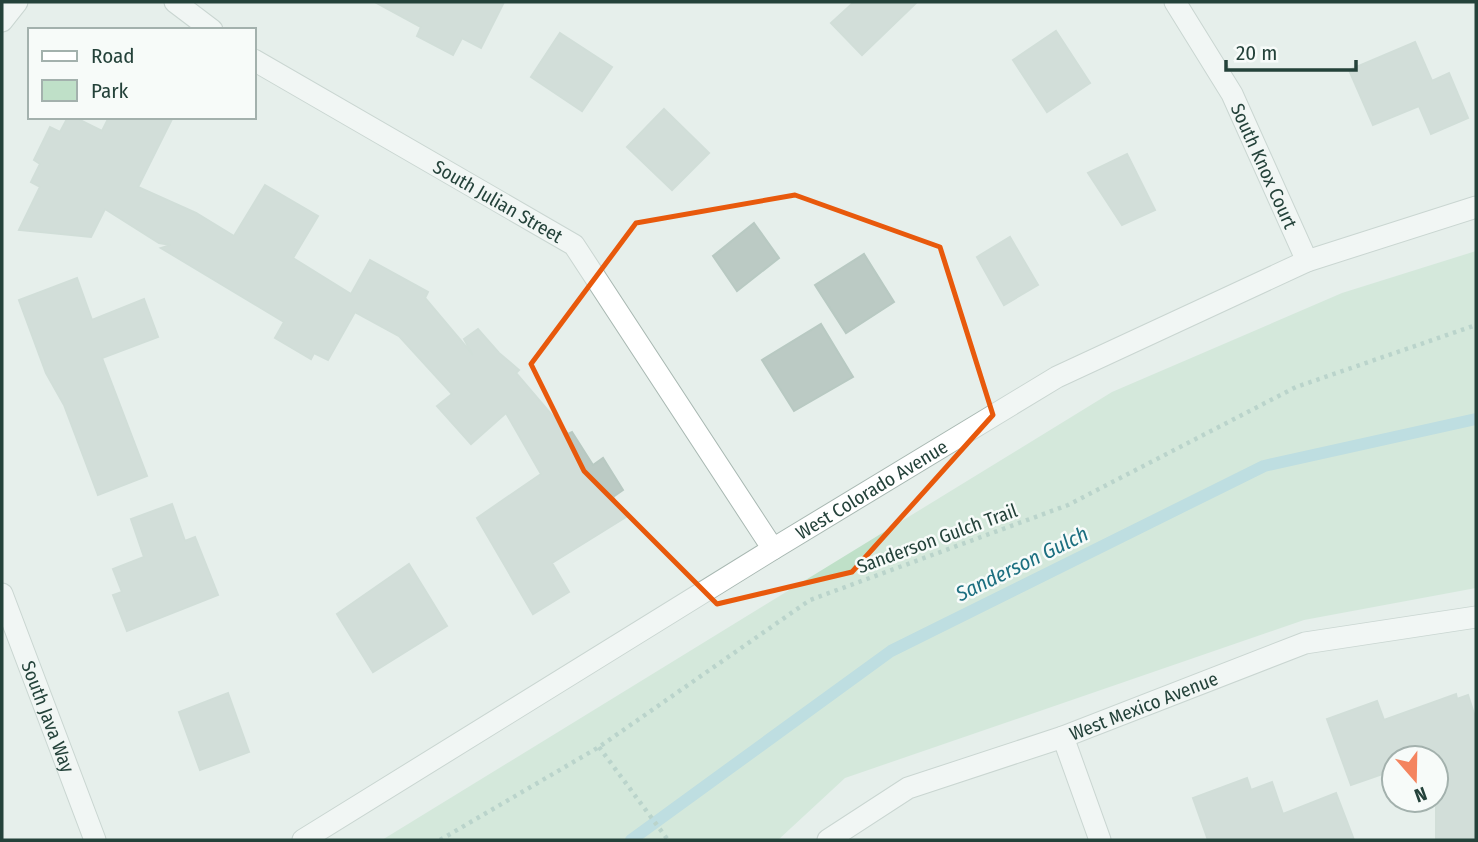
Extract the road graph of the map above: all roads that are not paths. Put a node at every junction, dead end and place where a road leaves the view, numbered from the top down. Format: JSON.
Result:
{"nodes":[{"id":1,"x":17,"y":2,"type":"edge"},
{"id":2,"x":174,"y":2,"type":"edge"},
{"id":3,"x":1175,"y":2,"type":"edge"},
{"id":4,"x":2,"y":21,"type":"edge"},
{"id":5,"x":209,"y":28,"type":"edge"},
{"id":6,"x":256,"y":61,"type":"edge"},
{"id":7,"x":1476,"y":207,"type":"edge"},
{"id":8,"x":1307,"y":261,"type":"junction"},
{"id":9,"x":773,"y":549,"type":"junction"},
{"id":10,"x":2,"y":594,"type":"edge"},
{"id":11,"x":1476,"y":617,"type":"edge"},
{"id":12,"x":1063,"y":737,"type":"junction"},
{"id":13,"x":95,"y":840,"type":"edge"},
{"id":14,"x":303,"y":840,"type":"edge"},
{"id":15,"x":828,"y":840,"type":"edge"},
{"id":16,"x":1100,"y":840,"type":"edge"}],
"edges":[{"from":1,"to":4,"type":"street"},
{"from":2,"to":5,"type":"street"},
{"from":3,"to":8,"type":"street","name":"South Knox Court"},
{"from":6,"to":9,"type":"street","name":"South Julian Street"},
{"from":7,"to":8,"type":"street","name":"West Colorado Avenue"},
{"from":8,"to":9,"type":"street","name":"West Colorado Avenue"},
{"from":9,"to":14,"type":"street","name":"West Colorado Avenue"},
{"from":10,"to":13,"type":"street","name":"South Java Way"},
{"from":11,"to":12,"type":"street","name":"West Mexico Avenue"},
{"from":12,"to":15,"type":"street","name":"West Mexico Avenue"},
{"from":12,"to":16,"type":"street"}]}
